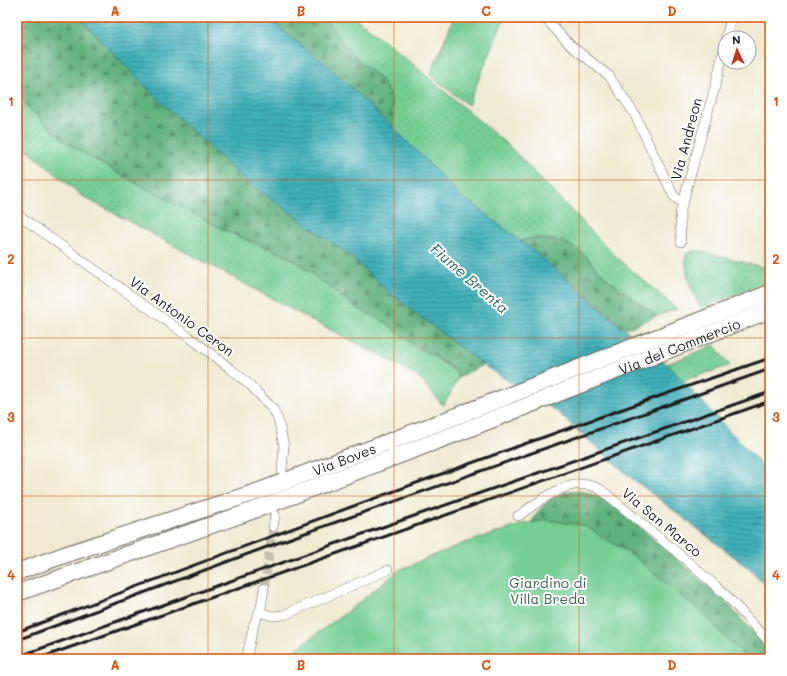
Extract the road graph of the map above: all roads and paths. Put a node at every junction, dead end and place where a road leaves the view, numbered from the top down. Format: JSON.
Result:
{"nodes":[{"id":1,"x":544,"y":17,"type":"edge"},
{"id":2,"x":731,"y":17,"type":"edge"},
{"id":3,"x":728,"y":30,"type":"edge"},
{"id":4,"x":719,"y":70,"type":"edge"},
{"id":5,"x":684,"y":201,"type":"junction"},
{"id":6,"x":17,"y":214,"type":"edge"},
{"id":7,"x":681,"y":242,"type":"dead end"},
{"id":8,"x":770,"y":293,"type":"edge"},
{"id":9,"x":770,"y":310,"type":"edge"},
{"id":10,"x":666,"y":334,"type":"joint"},
{"id":11,"x":589,"y":382,"type":"joint"},
{"id":12,"x":282,"y":470,"type":"dead end"},
{"id":13,"x":275,"y":514,"type":"dead end"},
{"id":14,"x":518,"y":516,"type":"dead end"},
{"id":15,"x":273,"y":527,"type":"tunnel mouth"},
{"id":16,"x":388,"y":570,"type":"dead end"},
{"id":17,"x":17,"y":572,"type":"edge"},
{"id":18,"x":264,"y":588,"type":"tunnel mouth"},
{"id":19,"x":17,"y":593,"type":"edge"},
{"id":20,"x":259,"y":612,"type":"junction"},
{"id":21,"x":770,"y":643,"type":"edge"},
{"id":22,"x":246,"y":659,"type":"edge"}],
"edges":[{"from":1,"to":5,"type":"street"},
{"from":2,"to":3,"type":"street"},
{"from":4,"to":5,"type":"street","name":"Via Andreon"},
{"from":5,"to":7,"type":"street","name":"Via Andreon"},
{"from":6,"to":12,"type":"street","name":"Via Antonio Ceron"},
{"from":8,"to":10,"type":"highway","name":"Via del Commercio"},
{"from":9,"to":11,"type":"highway","name":"Via del Commercio"},
{"from":10,"to":17,"type":"highway","name":"Via Boves"},
{"from":11,"to":19,"type":"highway","name":"Via Boves"},
{"from":13,"to":15,"type":"street"},
{"from":14,"to":21,"type":"street","name":"Via San Marco"},
{"from":16,"to":20,"type":"street"},
{"from":18,"to":20,"type":"street"},
{"from":20,"to":22,"type":"street"}]}
